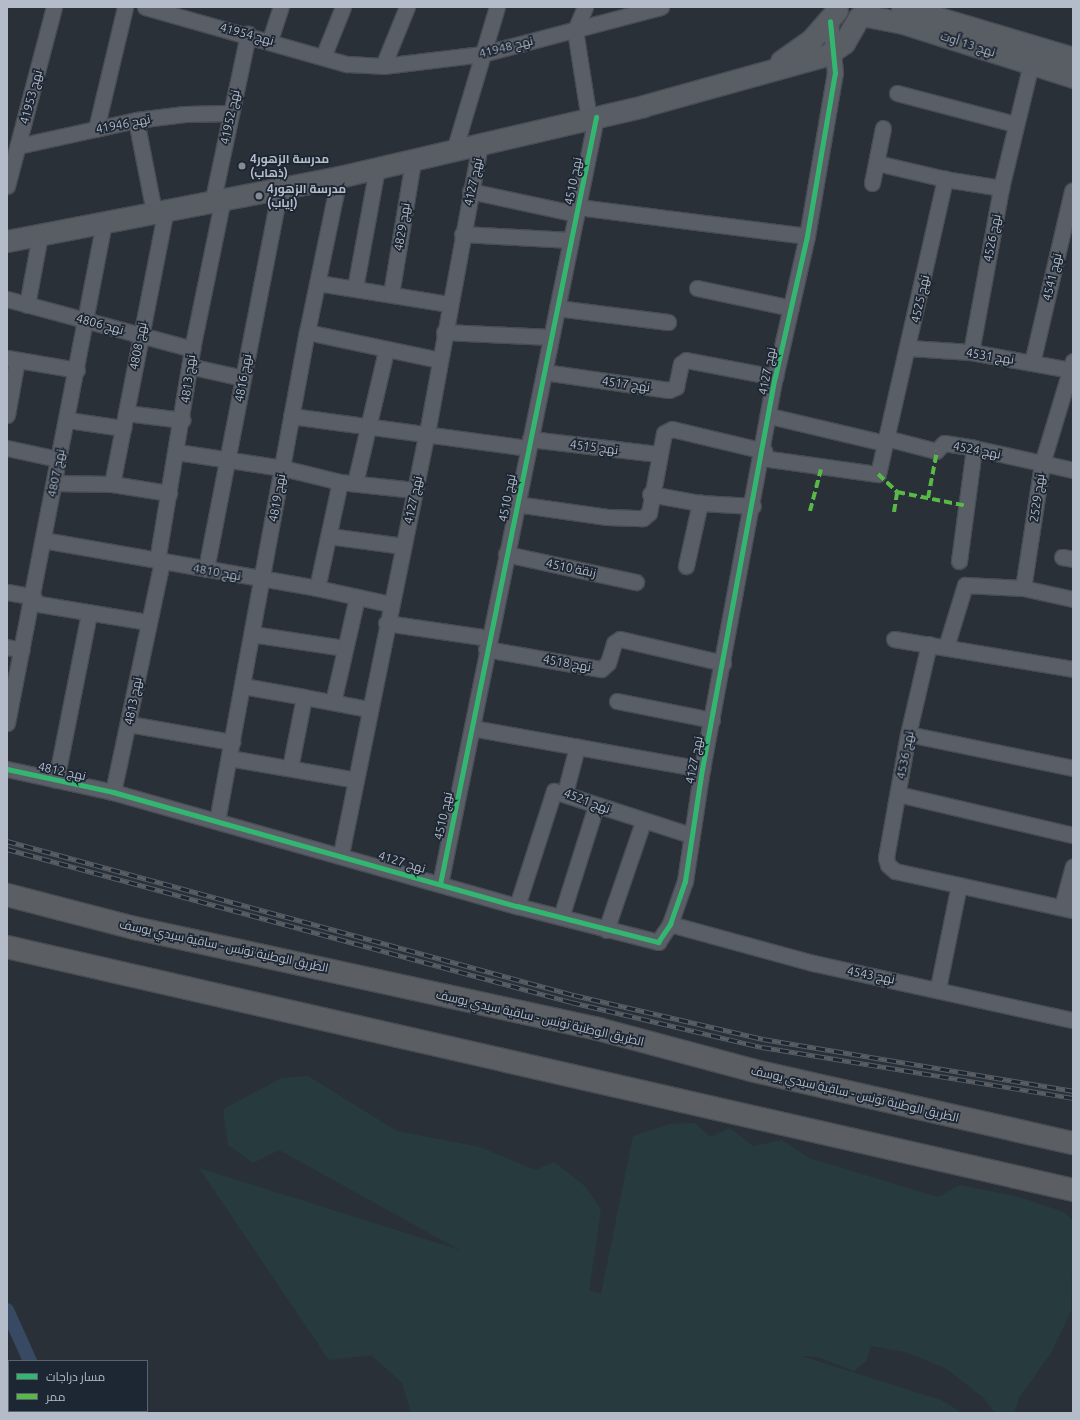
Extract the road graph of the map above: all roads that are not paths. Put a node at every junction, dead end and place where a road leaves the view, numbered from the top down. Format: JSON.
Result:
{"nodes":[{"id":1,"x":54,"y":7,"type":"edge"},
{"id":2,"x":126,"y":7,"type":"edge"},
{"id":3,"x":146,"y":7,"type":"edge"},
{"id":4,"x":282,"y":7,"type":"edge"},
{"id":5,"x":343,"y":7,"type":"edge"},
{"id":6,"x":407,"y":7,"type":"edge"},
{"id":7,"x":497,"y":7,"type":"edge"},
{"id":8,"x":585,"y":7,"type":"edge"},
{"id":9,"x":661,"y":7,"type":"edge"},
{"id":10,"x":902,"y":7,"type":"edge"},
{"id":11,"x":182,"y":12,"type":"edge"},
{"id":12,"x":834,"y":13,"type":"edge"},
{"id":13,"x":863,"y":13,"type":"edge"},
{"id":14,"x":575,"y":30,"type":"junction"},
{"id":15,"x":248,"y":34,"type":"junction"},
{"id":16,"x":270,"y":40,"type":"junction"},
{"id":17,"x":836,"y":50,"type":"junction"},
{"id":18,"x":482,"y":54,"type":"junction"},
{"id":19,"x":323,"y":57,"type":"junction"},
{"id":20,"x":1073,"y":58,"type":"edge"},
{"id":21,"x":347,"y":64,"type":"joint"},
{"id":22,"x":1031,"y":64,"type":"junction"},
{"id":23,"x":383,"y":66,"type":"junction"},
{"id":24,"x":772,"y":67,"type":"junction"},
{"id":25,"x":1073,"y":77,"type":"edge"},
{"id":26,"x":897,"y":93,"type":"dead end"},
{"id":27,"x":230,"y":114,"type":"junction"},
{"id":28,"x":592,"y":118,"type":"junction"},
{"id":29,"x":136,"y":120,"type":"junction"},
{"id":30,"x":1015,"y":124,"type":"junction"},
{"id":31,"x":883,"y":128,"type":"dead end"},
{"id":32,"x":96,"y":129,"type":"junction"},
{"id":33,"x":480,"y":145,"type":"junction"},
{"id":34,"x":18,"y":146,"type":"junction"},
{"id":35,"x":454,"y":151,"type":"junction"},
{"id":36,"x":413,"y":160,"type":"junction"},
{"id":37,"x":877,"y":163,"type":"junction"},
{"id":38,"x":377,"y":168,"type":"junction"},
{"id":39,"x":339,"y":177,"type":"junction"},
{"id":40,"x":945,"y":179,"type":"junction"},
{"id":41,"x":872,"y":183,"type":"dead end"},
{"id":42,"x":7,"y":186,"type":"edge"},
{"id":43,"x":280,"y":187,"type":"junction"},
{"id":44,"x":1001,"y":188,"type":"junction"},
{"id":45,"x":470,"y":191,"type":"junction"},
{"id":46,"x":1072,"y":191,"type":"edge"},
{"id":47,"x":218,"y":198,"type":"junction"},
{"id":48,"x":577,"y":210,"type":"junction"},
{"id":49,"x":160,"y":211,"type":"junction"},
{"id":50,"x":104,"y":222,"type":"junction"},
{"id":51,"x":462,"y":234,"type":"junction"},
{"id":52,"x":40,"y":235,"type":"junction"},
{"id":53,"x":807,"y":236,"type":"junction"},
{"id":54,"x":571,"y":240,"type":"junction"},
{"id":55,"x":7,"y":241,"type":"edge"},
{"id":56,"x":318,"y":283,"type":"junction"},
{"id":57,"x":356,"y":288,"type":"junction"},
{"id":58,"x":697,"y":288,"type":"dead end"},
{"id":59,"x":391,"y":294,"type":"junction"},
{"id":60,"x":7,"y":299,"type":"edge"},
{"id":61,"x":449,"y":304,"type":"junction"},
{"id":62,"x":28,"y":305,"type":"junction"},
{"id":63,"x":557,"y":308,"type":"junction"},
{"id":64,"x":791,"y":308,"type":"junction"},
{"id":65,"x":86,"y":320,"type":"junction"},
{"id":66,"x":668,"y":322,"type":"dead end"},
{"id":67,"x":307,"y":332,"type":"junction"},
{"id":68,"x":444,"y":332,"type":"junction"},
{"id":69,"x":140,"y":335,"type":"junction"},
{"id":70,"x":551,"y":337,"type":"junction"},
{"id":71,"x":909,"y":348,"type":"junction"},
{"id":72,"x":192,"y":349,"type":"junction"},
{"id":73,"x":386,"y":351,"type":"junction"},
{"id":74,"x":971,"y":352,"type":"junction"},
{"id":75,"x":12,"y":359,"type":"edge"},
{"id":76,"x":440,"y":360,"type":"junction"},
{"id":77,"x":1032,"y":363,"type":"junction"},
{"id":78,"x":189,"y":366,"type":"junction"},
{"id":79,"x":1072,"y":366,"type":"edge"},
{"id":80,"x":77,"y":370,"type":"junction"},
{"id":81,"x":544,"y":372,"type":"junction"},
{"id":82,"x":775,"y":377,"type":"junction"},
{"id":83,"x":243,"y":378,"type":"junction"},
{"id":84,"x":7,"y":415,"type":"edge"},
{"id":85,"x":291,"y":416,"type":"junction"},
{"id":86,"x":770,"y":416,"type":"junction"},
{"id":87,"x":68,"y":420,"type":"junction"},
{"id":88,"x":183,"y":420,"type":"junction"},
{"id":89,"x":125,"y":421,"type":"junction"},
{"id":90,"x":366,"y":427,"type":"junction"},
{"id":91,"x":427,"y":433,"type":"junction"},
{"id":92,"x":885,"y":441,"type":"junction"},
{"id":93,"x":529,"y":443,"type":"junction"},
{"id":94,"x":7,"y":448,"type":"edge"},
{"id":95,"x":974,"y":448,"type":"junction"},
{"id":96,"x":177,"y":452,"type":"junction"},
{"id":97,"x":658,"y":454,"type":"junction"},
{"id":98,"x":763,"y":454,"type":"junction"},
{"id":99,"x":58,"y":459,"type":"junction"},
{"id":100,"x":229,"y":460,"type":"junction"},
{"id":101,"x":1042,"y":464,"type":"junction"},
{"id":102,"x":283,"y":468,"type":"junction"},
{"id":103,"x":1073,"y":470,"type":"edge"},
{"id":104,"x":340,"y":482,"type":"junction"},
{"id":105,"x":54,"y":483,"type":"junction"},
{"id":106,"x":355,"y":483,"type":"junction"},
{"id":107,"x":112,"y":484,"type":"junction"},
{"id":108,"x":415,"y":490,"type":"junction"},
{"id":109,"x":169,"y":493,"type":"junction"},
{"id":110,"x":650,"y":494,"type":"junction"},
{"id":111,"x":700,"y":503,"type":"junction"},
{"id":112,"x":516,"y":504,"type":"junction"},
{"id":113,"x":753,"y":506,"type":"junction"},
{"id":114,"x":329,"y":536,"type":"junction"},
{"id":115,"x":43,"y":540,"type":"junction"},
{"id":116,"x":403,"y":546,"type":"junction"},
{"id":117,"x":506,"y":554,"type":"junction"},
{"id":118,"x":959,"y":561,"type":"dead end"},
{"id":119,"x":160,"y":562,"type":"junction"},
{"id":120,"x":686,"y":566,"type":"dead end"},
{"id":121,"x":206,"y":569,"type":"junction"},
{"id":122,"x":263,"y":580,"type":"junction"},
{"id":123,"x":636,"y":582,"type":"dead end"},
{"id":124,"x":317,"y":588,"type":"junction"},
{"id":125,"x":1023,"y":588,"type":"junction"},
{"id":126,"x":7,"y":592,"type":"edge"},
{"id":127,"x":357,"y":597,"type":"junction"},
{"id":128,"x":1073,"y":599,"type":"edge"},
{"id":129,"x":34,"y":600,"type":"junction"},
{"id":130,"x":390,"y":604,"type":"junction"},
{"id":131,"x":89,"y":612,"type":"junction"},
{"id":132,"x":148,"y":622,"type":"junction"},
{"id":133,"x":386,"y":623,"type":"junction"},
{"id":134,"x":252,"y":634,"type":"junction"},
{"id":135,"x":894,"y":639,"type":"dead end"},
{"id":136,"x":487,"y":644,"type":"junction"},
{"id":137,"x":929,"y":644,"type":"junction"},
{"id":138,"x":7,"y":647,"type":"edge"},
{"id":139,"x":946,"y":647,"type":"junction"},
{"id":140,"x":345,"y":648,"type":"junction"},
{"id":141,"x":22,"y":650,"type":"junction"},
{"id":142,"x":723,"y":663,"type":"junction"},
{"id":143,"x":1073,"y":669,"type":"edge"},
{"id":144,"x":243,"y":686,"type":"junction"},
{"id":145,"x":304,"y":697,"type":"junction"},
{"id":146,"x":617,"y":701,"type":"dead end"},
{"id":147,"x":332,"y":702,"type":"junction"},
{"id":148,"x":369,"y":709,"type":"junction"},
{"id":149,"x":712,"y":720,"type":"junction"},
{"id":150,"x":7,"y":723,"type":"edge"},
{"id":151,"x":129,"y":724,"type":"junction"},
{"id":152,"x":472,"y":728,"type":"junction"},
{"id":153,"x":908,"y":734,"type":"junction"},
{"id":154,"x":232,"y":742,"type":"junction"},
{"id":155,"x":577,"y":747,"type":"junction"},
{"id":156,"x":229,"y":758,"type":"junction"},
{"id":157,"x":290,"y":768,"type":"junction"},
{"id":158,"x":702,"y":768,"type":"junction"},
{"id":159,"x":1073,"y":768,"type":"edge"},
{"id":160,"x":7,"y":770,"type":"edge"},
{"id":161,"x":56,"y":780,"type":"junction"},
{"id":162,"x":356,"y":780,"type":"junction"},
{"id":163,"x":113,"y":792,"type":"junction"},
{"id":164,"x":565,"y":793,"type":"junction"},
{"id":165,"x":898,"y":794,"type":"junction"},
{"id":166,"x":596,"y":806,"type":"junction"},
{"id":167,"x":217,"y":820,"type":"junction"},
{"id":168,"x":643,"y":822,"type":"junction"},
{"id":169,"x":690,"y":835,"type":"junction"},
{"id":170,"x":1073,"y":835,"type":"edge"},
{"id":171,"x":341,"y":854,"type":"junction"},
{"id":172,"x":1073,"y":866,"type":"edge"},
{"id":173,"x":440,"y":884,"type":"junction"},
{"id":174,"x":958,"y":885,"type":"junction"},
{"id":175,"x":7,"y":895,"type":"edge"},
{"id":176,"x":517,"y":906,"type":"junction"},
{"id":177,"x":1068,"y":908,"type":"edge"},
{"id":178,"x":561,"y":918,"type":"junction"},
{"id":179,"x":670,"y":924,"type":"junction"},
{"id":180,"x":606,"y":930,"type":"junction"},
{"id":181,"x":7,"y":947,"type":"edge"},
{"id":182,"x":938,"y":988,"type":"junction"},
{"id":183,"x":1073,"y":1020,"type":"edge"},
{"id":184,"x":1073,"y":1143,"type":"edge"},
{"id":185,"x":1073,"y":1190,"type":"edge"}],
"edges":[{"from":1,"to":34,"type":"street","name":"نهج 41953"},
{"from":2,"to":32,"type":"street"},
{"from":3,"to":11,"type":"street","name":"نهج 41954"},
{"from":4,"to":16,"type":"street"},
{"from":5,"to":19,"type":"street"},
{"from":6,"to":23,"type":"street"},
{"from":7,"to":18,"type":"street"},
{"from":8,"to":14,"type":"street"},
{"from":9,"to":14,"type":"street","name":"نهج 41948"},
{"from":10,"to":20,"type":"main road","name":"نهج 13 أوت"},
{"from":11,"to":15,"type":"street","name":"نهج 41954"},
{"from":12,"to":13,"type":"main road","name":"نهج 13 أوت"},
{"from":12,"to":17,"type":"street","name":"نهج 4127"},
{"from":12,"to":24,"type":"main road"},
{"from":13,"to":17,"type":"main road"},
{"from":13,"to":22,"type":"main road","name":"نهج 13 أوت"},
{"from":14,"to":18,"type":"street","name":"نهج 41948"},
{"from":14,"to":28,"type":"street"},
{"from":15,"to":16,"type":"street","name":"نهج 41954"},
{"from":15,"to":27,"type":"street","name":"نهج 41952"},
{"from":16,"to":19,"type":"street","name":"نهج 41954"},
{"from":17,"to":24,"type":"main road"},
{"from":17,"to":53,"type":"street","name":"نهج 4127"},
{"from":18,"to":23,"type":"street","name":"نهج 41948"},
{"from":18,"to":35,"type":"street"},
{"from":19,"to":21,"type":"street","name":"نهج 41954"},
{"from":21,"to":23,"type":"street","name":"نهج 41948"},
{"from":22,"to":25,"type":"main road","name":"نهج 13 أوت"},
{"from":22,"to":30,"type":"street","name":"نهج 4526"},
{"from":24,"to":28,"type":"main road"},
{"from":26,"to":30,"type":"street"},
{"from":27,"to":29,"type":"street","name":"نهج 41946"},
{"from":27,"to":47,"type":"street","name":"نهج 41952"},
{"from":28,"to":33,"type":"main road"},
{"from":28,"to":48,"type":"street","name":"نهج 4510"},
{"from":29,"to":32,"type":"street","name":"نهج 41946"},
{"from":29,"to":49,"type":"street"},
{"from":30,"to":44,"type":"street","name":"نهج 4526"},
{"from":31,"to":37,"type":"street"},
{"from":32,"to":34,"type":"street","name":"نهج 41946"},
{"from":33,"to":35,"type":"main road"},
{"from":33,"to":45,"type":"street","name":"نهج 4127"},
{"from":34,"to":42,"type":"street","name":"نهج 41953"},
{"from":35,"to":36,"type":"main road"},
{"from":36,"to":38,"type":"main road"},
{"from":36,"to":59,"type":"street","name":"نهج 4829"},
{"from":37,"to":40,"type":"street"},
{"from":37,"to":41,"type":"street"},
{"from":38,"to":39,"type":"main road"},
{"from":38,"to":57,"type":"street"},
{"from":39,"to":43,"type":"main road"},
{"from":39,"to":56,"type":"street","name":"نهج 4819"},
{"from":40,"to":44,"type":"street"},
{"from":40,"to":71,"type":"street","name":"نهج 4525"},
{"from":43,"to":47,"type":"main road"},
{"from":43,"to":83,"type":"street","name":"نهج 4816"},
{"from":44,"to":74,"type":"street","name":"نهج 4526"},
{"from":45,"to":48,"type":"street"},
{"from":45,"to":51,"type":"street","name":"نهج 4127"},
{"from":46,"to":77,"type":"street","name":"نهج 4541"},
{"from":47,"to":49,"type":"main road"},
{"from":47,"to":72,"type":"street","name":"نهج 4813"},
{"from":48,"to":53,"type":"street"},
{"from":48,"to":54,"type":"street","name":"نهج 4510"},
{"from":49,"to":50,"type":"main road"},
{"from":49,"to":69,"type":"street","name":"نهج 4808"},
{"from":50,"to":52,"type":"main road"},
{"from":50,"to":65,"type":"street","name":"نهج 4807"},
{"from":51,"to":54,"type":"street"},
{"from":51,"to":61,"type":"street","name":"نهج 4127"},
{"from":52,"to":55,"type":"main road"},
{"from":52,"to":62,"type":"street"},
{"from":53,"to":64,"type":"street","name":"نهج 4127"},
{"from":54,"to":63,"type":"street","name":"نهج 4510"},
{"from":56,"to":57,"type":"street"},
{"from":56,"to":67,"type":"street","name":"نهج 4819"},
{"from":57,"to":59,"type":"street"},
{"from":58,"to":64,"type":"street"},
{"from":59,"to":61,"type":"street"},
{"from":60,"to":62,"type":"street","name":"نهج 4806"},
{"from":61,"to":68,"type":"street","name":"نهج 4127"},
{"from":62,"to":65,"type":"street","name":"نهج 4806"},
{"from":63,"to":66,"type":"street"},
{"from":63,"to":70,"type":"street","name":"نهج 4510"},
{"from":64,"to":82,"type":"street","name":"نهج 4127"},
{"from":65,"to":69,"type":"street","name":"نهج 4806"},
{"from":65,"to":80,"type":"street","name":"نهج 4807"},
{"from":67,"to":73,"type":"street"},
{"from":67,"to":85,"type":"street","name":"نهج 4819"},
{"from":68,"to":70,"type":"street"},
{"from":68,"to":76,"type":"street","name":"نهج 4127"},
{"from":69,"to":72,"type":"street","name":"نهج 4806"},
{"from":69,"to":89,"type":"street","name":"نهج 4808"},
{"from":70,"to":81,"type":"street","name":"نهج 4510"},
{"from":71,"to":74,"type":"street","name":"نهج 4531"},
{"from":71,"to":92,"type":"street","name":"نهج 4525"},
{"from":72,"to":78,"type":"street","name":"نهج 4813"},
{"from":73,"to":76,"type":"street"},
{"from":73,"to":90,"type":"street"},
{"from":74,"to":77,"type":"street","name":"نهج 4531"},
{"from":75,"to":80,"type":"street"},
{"from":75,"to":84,"type":"street"},
{"from":76,"to":91,"type":"street","name":"نهج 4127"},
{"from":77,"to":79,"type":"street","name":"نهج 4531"},
{"from":78,"to":83,"type":"street"},
{"from":78,"to":88,"type":"street","name":"نهج 4813"},
{"from":79,"to":101,"type":"street","name":"نهج 2529"},
{"from":80,"to":87,"type":"street","name":"نهج 4807"},
{"from":81,"to":82,"type":"street","name":"نهج 4517"},
{"from":81,"to":93,"type":"street","name":"نهج 4510"},
{"from":82,"to":86,"type":"street","name":"نهج 4127"},
{"from":83,"to":100,"type":"street","name":"نهج 4816"},
{"from":85,"to":90,"type":"street","name":"نهج 4515"},
{"from":85,"to":102,"type":"street","name":"نهج 4819"},
{"from":86,"to":92,"type":"street"},
{"from":86,"to":98,"type":"street","name":"نهج 4127"},
{"from":87,"to":89,"type":"street"},
{"from":87,"to":99,"type":"street","name":"نهج 4807"},
{"from":88,"to":89,"type":"street"},
{"from":88,"to":96,"type":"street","name":"نهج 4813"},
{"from":89,"to":107,"type":"street","name":"نهج 4808"},
{"from":90,"to":91,"type":"street","name":"نهج 4515"},
{"from":90,"to":106,"type":"street"},
{"from":91,"to":93,"type":"street","name":"نهج 4515"},
{"from":91,"to":108,"type":"street","name":"نهج 4127"},
{"from":92,"to":95,"type":"street","name":"نهج 4524"},
{"from":92,"to":98,"type":"street","name":"نهج 4525"},
{"from":93,"to":97,"type":"street","name":"نهج 4515"},
{"from":93,"to":112,"type":"street","name":"نهج 4510"},
{"from":94,"to":99,"type":"street"},
{"from":95,"to":101,"type":"street","name":"نهج 4524"},
{"from":95,"to":118,"type":"street"},
{"from":96,"to":100,"type":"street"},
{"from":96,"to":109,"type":"street","name":"نهج 4813"},
{"from":97,"to":98,"type":"street"},
{"from":97,"to":110,"type":"street"},
{"from":98,"to":113,"type":"street","name":"نهج 4127"},
{"from":99,"to":105,"type":"street","name":"نهج 4807"},
{"from":100,"to":102,"type":"street"},
{"from":100,"to":121,"type":"street","name":"نهج 4816"},
{"from":101,"to":103,"type":"street","name":"نهج 4524"},
{"from":101,"to":125,"type":"street","name":"نهج 2529"},
{"from":102,"to":104,"type":"street"},
{"from":102,"to":122,"type":"street","name":"نهج 4819"},
{"from":104,"to":106,"type":"street"},
{"from":104,"to":114,"type":"street"},
{"from":105,"to":107,"type":"street"},
{"from":105,"to":115,"type":"street","name":"نهج 4807"},
{"from":106,"to":108,"type":"street"},
{"from":107,"to":109,"type":"street"},
{"from":108,"to":116,"type":"street","name":"نهج 4127"},
{"from":109,"to":119,"type":"street","name":"نهج 4813"},
{"from":110,"to":111,"type":"street"},
{"from":110,"to":112,"type":"street"},
{"from":111,"to":113,"type":"street"},
{"from":111,"to":120,"type":"street"},
{"from":112,"to":117,"type":"street","name":"نهج 4510"},
{"from":113,"to":142,"type":"street","name":"نهج 4127"},
{"from":114,"to":116,"type":"street"},
{"from":114,"to":124,"type":"street"},
{"from":115,"to":119,"type":"street","name":"نهج 4810"},
{"from":115,"to":129,"type":"street","name":"نهج 4807"},
{"from":116,"to":130,"type":"street","name":"نهج 4127"},
{"from":117,"to":123,"type":"street","name":"زنقة 4510"},
{"from":117,"to":136,"type":"street","name":"نهج 4510"},
{"from":119,"to":121,"type":"street","name":"نهج 4810"},
{"from":119,"to":132,"type":"street","name":"نهج 4813"},
{"from":121,"to":122,"type":"street","name":"نهج 4810"},
{"from":122,"to":124,"type":"street","name":"نهج 4810"},
{"from":122,"to":134,"type":"street","name":"نهج 4819"},
{"from":124,"to":127,"type":"street","name":"نهج 4810"},
{"from":125,"to":128,"type":"street"},
{"from":125,"to":139,"type":"street"},
{"from":126,"to":129,"type":"street"},
{"from":127,"to":130,"type":"street","name":"نهج 4810"},
{"from":127,"to":140,"type":"street"},
{"from":129,"to":131,"type":"street"},
{"from":129,"to":141,"type":"street","name":"نهج 4807"},
{"from":130,"to":133,"type":"street","name":"نهج 4127"},
{"from":131,"to":132,"type":"street"},
{"from":131,"to":161,"type":"street"},
{"from":132,"to":151,"type":"street","name":"نهج 4813"},
{"from":133,"to":136,"type":"street","name":"نهج 4518"},
{"from":133,"to":148,"type":"street","name":"نهج 4127"},
{"from":134,"to":140,"type":"street"},
{"from":134,"to":144,"type":"street","name":"نهج 4819"},
{"from":135,"to":137,"type":"street"},
{"from":136,"to":142,"type":"street","name":"نهج 4518"},
{"from":136,"to":152,"type":"street","name":"نهج 4510"},
{"from":137,"to":139,"type":"street"},
{"from":137,"to":153,"type":"street","name":"نهج 4536"},
{"from":138,"to":141,"type":"street"},
{"from":139,"to":143,"type":"street"},
{"from":140,"to":147,"type":"street"},
{"from":141,"to":150,"type":"street","name":"نهج 4807"},
{"from":142,"to":149,"type":"street","name":"نهج 4127"},
{"from":144,"to":145,"type":"street"},
{"from":144,"to":154,"type":"street","name":"نهج 4819"},
{"from":145,"to":147,"type":"street"},
{"from":145,"to":157,"type":"street"},
{"from":146,"to":149,"type":"street"},
{"from":147,"to":148,"type":"street"},
{"from":148,"to":162,"type":"street","name":"نهج 4127"},
{"from":149,"to":158,"type":"street","name":"نهج 4127"},
{"from":151,"to":154,"type":"street"},
{"from":151,"to":163,"type":"street","name":"نهج 4813"},
{"from":152,"to":155,"type":"street"},
{"from":152,"to":173,"type":"street","name":"نهج 4510"},
{"from":153,"to":159,"type":"street"},
{"from":153,"to":165,"type":"street","name":"نهج 4536"},
{"from":154,"to":156,"type":"street","name":"نهج 4819"},
{"from":155,"to":158,"type":"street"},
{"from":155,"to":164,"type":"street"},
{"from":156,"to":157,"type":"street"},
{"from":156,"to":167,"type":"street","name":"نهج 4819"},
{"from":157,"to":162,"type":"street"},
{"from":158,"to":169,"type":"street","name":"نهج 4127"},
{"from":160,"to":161,"type":"street","name":"نهج 4812"},
{"from":161,"to":163,"type":"street","name":"نهج 4812"},
{"from":162,"to":171,"type":"street","name":"نهج 4127"},
{"from":163,"to":167,"type":"street","name":"نهج 4127"},
{"from":164,"to":166,"type":"street","name":"نهج 4521"},
{"from":164,"to":176,"type":"street","name":"نهج 4521"},
{"from":165,"to":170,"type":"street"},
{"from":165,"to":174,"type":"street","name":"نهج 4536"},
{"from":166,"to":168,"type":"street","name":"نهج 4521"},
{"from":166,"to":178,"type":"street"},
{"from":167,"to":171,"type":"street","name":"نهج 4127"},
{"from":168,"to":169,"type":"street","name":"نهج 4521"},
{"from":168,"to":180,"type":"street"},
{"from":169,"to":179,"type":"street","name":"نهج 4127"},
{"from":171,"to":173,"type":"street","name":"نهج 4127"},
{"from":172,"to":177,"type":"street"},
{"from":173,"to":176,"type":"street","name":"نهج 4127"},
{"from":174,"to":177,"type":"street"},
{"from":174,"to":182,"type":"street"},
{"from":175,"to":184,"type":"highway","name":"الطريق الوطنية تونس - ساقية سيدي يوسف"},
{"from":176,"to":178,"type":"street","name":"نهج 4127"},
{"from":178,"to":180,"type":"street","name":"نهج 4127"},
{"from":179,"to":180,"type":"street","name":"نهج 4127"},
{"from":179,"to":182,"type":"street","name":"نهج 4543"},
{"from":181,"to":185,"type":"highway"},
{"from":182,"to":183,"type":"street","name":"نهج 4543"}]}
